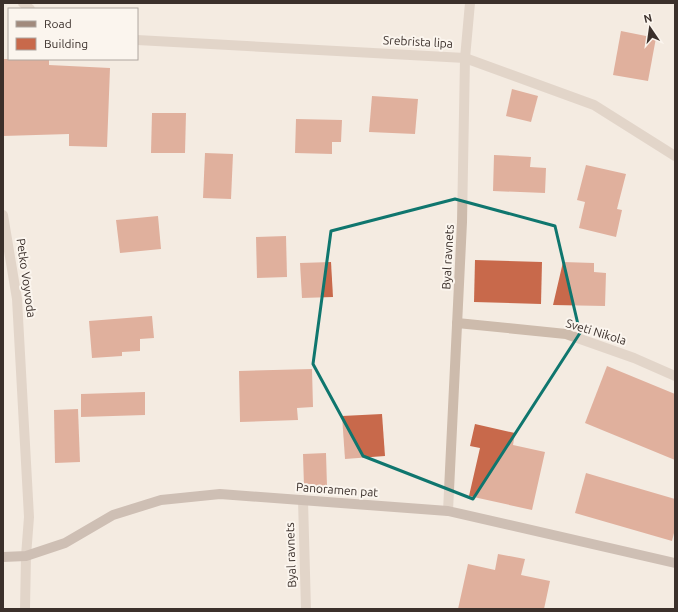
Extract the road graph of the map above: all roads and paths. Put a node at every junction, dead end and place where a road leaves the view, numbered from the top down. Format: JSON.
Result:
{"nodes":[{"id":1,"x":470,"y":3,"type":"edge"},
{"id":2,"x":138,"y":40,"type":"edge"},
{"id":3,"x":465,"y":58,"type":"junction"},
{"id":4,"x":675,"y":156,"type":"edge"},
{"id":5,"x":3,"y":215,"type":"edge"},
{"id":6,"x":457,"y":323,"type":"junction"},
{"id":7,"x":675,"y":376,"type":"edge"},
{"id":8,"x":303,"y":500,"type":"junction"},
{"id":9,"x":448,"y":512,"type":"junction"},
{"id":10,"x":26,"y":556,"type":"junction"},
{"id":11,"x":3,"y":557,"type":"edge"},
{"id":12,"x":675,"y":563,"type":"edge"},
{"id":13,"x":25,"y":609,"type":"edge"},
{"id":14,"x":306,"y":609,"type":"edge"}],
"edges":[{"from":1,"to":3,"type":"street","name":"Byal ravnets"},
{"from":2,"to":3,"type":"street","name":"Srebrista lipa"},
{"from":3,"to":4,"type":"street","name":"Srebrista lipa"},
{"from":3,"to":6,"type":"street","name":"Byal ravnets"},
{"from":5,"to":10,"type":"street","name":"Petko Voyvoda"},
{"from":6,"to":7,"type":"street","name":"Sveti Nikola"},
{"from":6,"to":9,"type":"street","name":"Byal ravnets"},
{"from":8,"to":9,"type":"main road","name":"Panoramen pat"},
{"from":8,"to":10,"type":"main road","name":"Panoramen pat"},
{"from":8,"to":14,"type":"street","name":"Byal ravnets"},
{"from":9,"to":12,"type":"main road","name":"Panoramen pat"},
{"from":10,"to":11,"type":"main road","name":"Panoramen pat"},
{"from":10,"to":13,"type":"street","name":"Petko Voyvoda"}]}
